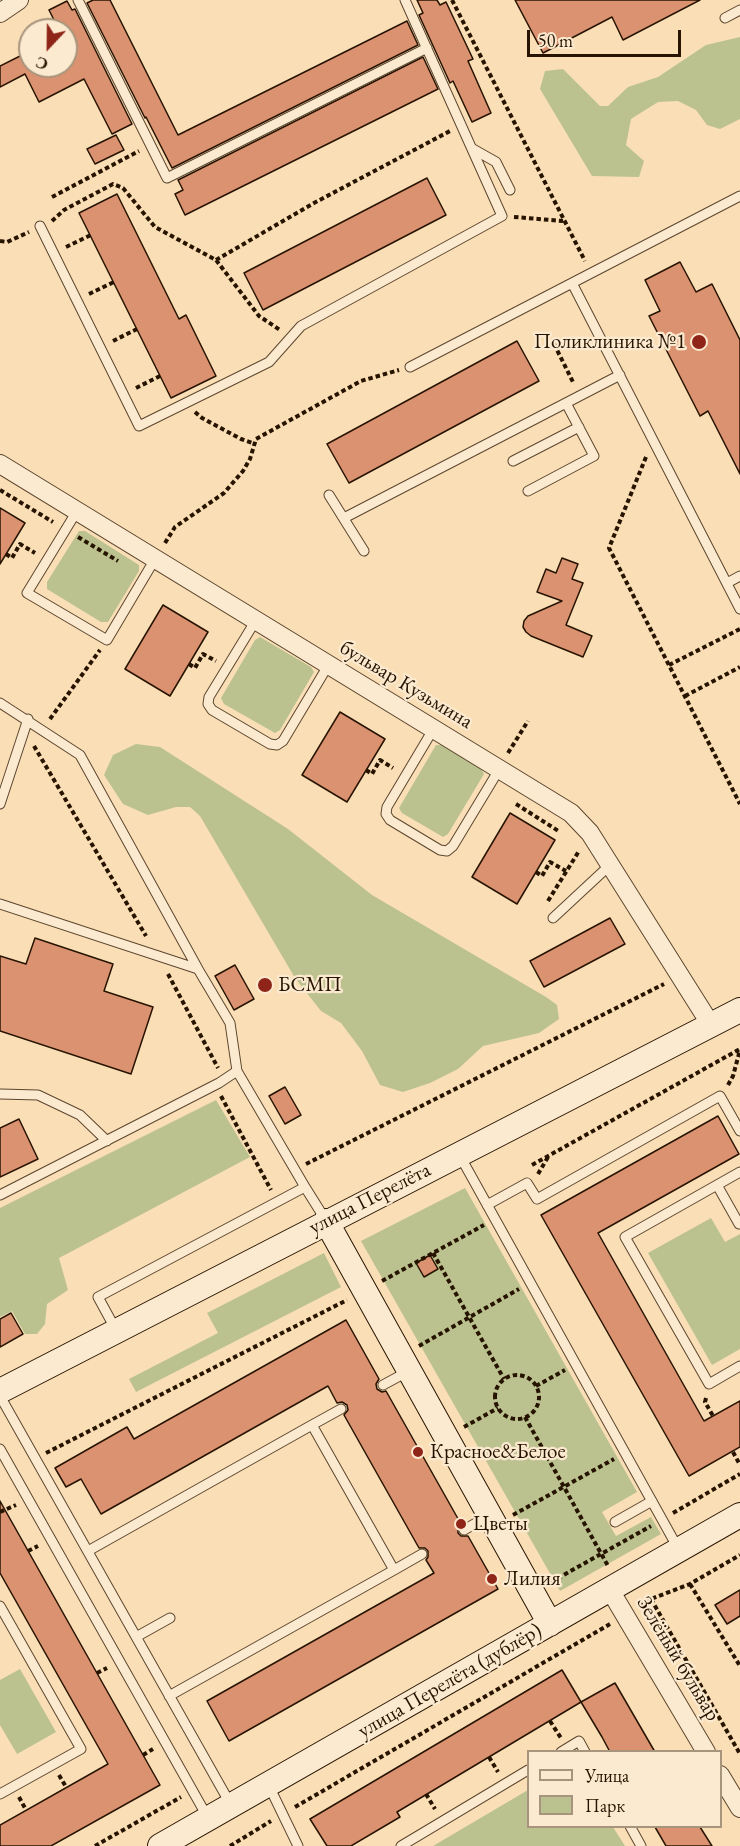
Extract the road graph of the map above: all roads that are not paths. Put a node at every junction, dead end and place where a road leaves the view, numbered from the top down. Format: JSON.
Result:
{"nodes":[{"id":1,"x":19,"y":0,"type":"edge"},
{"id":2,"x":78,"y":0,"type":"edge"},
{"id":3,"x":405,"y":0,"type":"edge"},
{"id":4,"x":740,"y":10,"type":"edge"},
{"id":5,"x":0,"y":13,"type":"edge"},
{"id":6,"x":725,"y":18,"type":"dead end"},
{"id":7,"x":427,"y":48,"type":"junction"},
{"id":8,"x":472,"y":149,"type":"junction"},
{"id":9,"x":510,"y":190,"type":"dead end"},
{"id":10,"x":740,"y":196,"type":"edge"},
{"id":11,"x":40,"y":226,"type":"dead end"},
{"id":12,"x":572,"y":283,"type":"junction"},
{"id":13,"x":410,"y":367,"type":"road end"},
{"id":14,"x":620,"y":375,"type":"junction"},
{"id":15,"x":566,"y":403,"type":"junction"},
{"id":16,"x":579,"y":427,"type":"junction"},
{"id":17,"x":513,"y":462,"type":"dead end"},
{"id":18,"x":0,"y":464,"type":"edge"},
{"id":19,"x":528,"y":490,"type":"dead end"},
{"id":20,"x":329,"y":495,"type":"dead end"},
{"id":21,"x":76,"y":511,"type":"junction"},
{"id":22,"x":344,"y":518,"type":"junction"},
{"id":23,"x":364,"y":551,"type":"dead end"},
{"id":24,"x":155,"y":559,"type":"junction"},
{"id":25,"x":740,"y":576,"type":"edge"},
{"id":26,"x":726,"y":583,"type":"junction"},
{"id":27,"x":740,"y":609,"type":"edge"},
{"id":28,"x":256,"y":620,"type":"junction"},
{"id":29,"x":329,"y":664,"type":"junction"},
{"id":30,"x":0,"y":702,"type":"edge"},
{"id":31,"x":28,"y":719,"type":"junction"},
{"id":32,"x":434,"y":728,"type":"junction"},
{"id":33,"x":503,"y":762,"type":"junction"},
{"id":34,"x":0,"y":804,"type":"edge"},
{"id":35,"x":610,"y":865,"type":"junction"},
{"id":36,"x":0,"y":904,"type":"edge"},
{"id":37,"x":553,"y":918,"type":"road end"},
{"id":38,"x":198,"y":969,"type":"junction"},
{"id":39,"x":740,"y":1010,"type":"edge"},
{"id":40,"x":711,"y":1025,"type":"junction"},
{"id":41,"x":237,"y":1071,"type":"junction"},
{"id":42,"x":0,"y":1094,"type":"edge"},
{"id":43,"x":740,"y":1131,"type":"edge"},
{"id":44,"x":106,"y":1141,"type":"junction"},
{"id":45,"x":459,"y":1154,"type":"junction"},
{"id":46,"x":740,"y":1172,"type":"edge"},
{"id":47,"x":717,"y":1185,"type":"junction"},
{"id":48,"x":305,"y":1187,"type":"junction"},
{"id":49,"x":0,"y":1195,"type":"edge"},
{"id":50,"x":487,"y":1205,"type":"junction"},
{"id":51,"x":326,"y":1221,"type":"junction"},
{"id":52,"x":739,"y":1224,"type":"edge"},
{"id":53,"x":116,"y":1330,"type":"junction"},
{"id":54,"x":405,"y":1363,"type":"junction"},
{"id":55,"x":740,"y":1366,"type":"edge"},
{"id":56,"x":383,"y":1385,"type":"dead end"},
{"id":57,"x":0,"y":1391,"type":"edge"},
{"id":58,"x":0,"y":1396,"type":"edge"},
{"id":59,"x":341,"y":1409,"type":"dead end"},
{"id":60,"x":312,"y":1425,"type":"junction"},
{"id":61,"x":1,"y":1453,"type":"edge"},
{"id":62,"x":652,"y":1501,"type":"junction"},
{"id":63,"x":740,"y":1515,"type":"edge"},
{"id":64,"x":493,"y":1520,"type":"junction"},
{"id":65,"x":615,"y":1522,"type":"dead end"},
{"id":66,"x":464,"y":1530,"type":"dead end"},
{"id":67,"x":680,"y":1550,"type":"junction"},
{"id":68,"x":88,"y":1551,"type":"junction"},
{"id":69,"x":422,"y":1554,"type":"dead end"},
{"id":70,"x":393,"y":1570,"type":"junction"},
{"id":71,"x":610,"y":1590,"type":"junction"},
{"id":72,"x":0,"y":1606,"type":"edge"},
{"id":73,"x":170,"y":1618,"type":"dead end"},
{"id":74,"x":550,"y":1624,"type":"junction"},
{"id":75,"x":136,"y":1637,"type":"junction"},
{"id":76,"x":169,"y":1696,"type":"junction"},
{"id":77,"x":564,"y":1750,"type":"edge"},
{"id":78,"x":584,"y":1750,"type":"edge"},
{"id":79,"x":705,"y":1750,"type":"edge"},
{"id":80,"x":527,"y":1771,"type":"edge"},
{"id":81,"x":722,"y":1778,"type":"edge"},
{"id":82,"x":268,"y":1784,"type":"junction"},
{"id":83,"x":0,"y":1794,"type":"edge"},
{"id":84,"x":231,"y":1805,"type":"junction"},
{"id":85,"x":740,"y":1808,"type":"edge"},
{"id":86,"x":208,"y":1818,"type":"junction"},
{"id":87,"x":631,"y":1828,"type":"edge"},
{"id":88,"x":160,"y":1846,"type":"edge"},
{"id":89,"x":298,"y":1846,"type":"edge"},
{"id":90,"x":400,"y":1846,"type":"edge"},
{"id":91,"x":641,"y":1846,"type":"edge"}],
"edges":[{"from":1,"to":5,"type":"street"},
{"from":2,"to":7,"type":"lane"},
{"from":3,"to":7,"type":"lane"},
{"from":4,"to":6,"type":"lane"},
{"from":7,"to":8,"type":"lane"},
{"from":8,"to":9,"type":"lane"},
{"from":8,"to":11,"type":"lane"},
{"from":10,"to":12,"type":"lane"},
{"from":12,"to":13,"type":"lane"},
{"from":12,"to":14,"type":"lane"},
{"from":14,"to":15,"type":"lane"},
{"from":14,"to":26,"type":"lane"},
{"from":15,"to":16,"type":"lane"},
{"from":15,"to":22,"type":"lane"},
{"from":16,"to":17,"type":"lane"},
{"from":16,"to":19,"type":"lane"},
{"from":18,"to":21,"type":"street","name":"бульвар Кузьмина"},
{"from":20,"to":22,"type":"lane"},
{"from":21,"to":24,"type":"street","name":"бульвар Кузьмина"},
{"from":21,"to":24,"type":"lane"},
{"from":22,"to":23,"type":"lane"},
{"from":24,"to":28,"type":"street","name":"бульвар Кузьмина"},
{"from":25,"to":26,"type":"lane"},
{"from":26,"to":27,"type":"lane"},
{"from":28,"to":29,"type":"street","name":"бульвар Кузьмина"},
{"from":28,"to":29,"type":"lane"},
{"from":29,"to":32,"type":"street","name":"бульвар Кузьмина"},
{"from":30,"to":31,"type":"lane"},
{"from":31,"to":34,"type":"lane"},
{"from":31,"to":38,"type":"lane"},
{"from":32,"to":33,"type":"street","name":"бульвар Кузьмина"},
{"from":32,"to":33,"type":"lane"},
{"from":33,"to":35,"type":"street","name":"бульвар Кузьмина"},
{"from":35,"to":37,"type":"lane"},
{"from":35,"to":40,"type":"street","name":"бульвар Кузьмина"},
{"from":36,"to":38,"type":"lane"},
{"from":38,"to":41,"type":"lane"},
{"from":39,"to":40,"type":"street","name":"улица Перелёта"},
{"from":40,"to":45,"type":"street","name":"улица Перелёта"},
{"from":41,"to":44,"type":"lane"},
{"from":41,"to":48,"type":"lane"},
{"from":42,"to":44,"type":"lane"},
{"from":43,"to":50,"type":"lane"},
{"from":44,"to":49,"type":"lane"},
{"from":45,"to":50,"type":"lane"},
{"from":45,"to":51,"type":"street","name":"улица Перелёта"},
{"from":46,"to":47,"type":"lane"},
{"from":47,"to":52,"type":"lane"},
{"from":47,"to":55,"type":"lane"},
{"from":48,"to":51,"type":"lane"},
{"from":48,"to":53,"type":"lane"},
{"from":50,"to":62,"type":"lane"},
{"from":51,"to":53,"type":"street","name":"улица Перелёта"},
{"from":51,"to":54,"type":"street"},
{"from":53,"to":57,"type":"street","name":"улица Перелёта"},
{"from":54,"to":56,"type":"lane"},
{"from":54,"to":64,"type":"street"},
{"from":58,"to":68,"type":"lane"},
{"from":59,"to":60,"type":"lane"},
{"from":60,"to":68,"type":"lane"},
{"from":60,"to":70,"type":"lane"},
{"from":61,"to":86,"type":"lane"},
{"from":62,"to":65,"type":"lane"},
{"from":62,"to":67,"type":"lane"},
{"from":63,"to":67,"type":"street","name":"улица Перелёта (дублёр)"},
{"from":64,"to":66,"type":"lane"},
{"from":64,"to":74,"type":"street"},
{"from":67,"to":71,"type":"street","name":"улица Перелёта (дублёр)"},
{"from":68,"to":75,"type":"lane"},
{"from":69,"to":70,"type":"lane"},
{"from":70,"to":76,"type":"lane"},
{"from":71,"to":74,"type":"street","name":"улица Перелёта (дублёр)"},
{"from":71,"to":79,"type":"street","name":"Зелёный бульвар"},
{"from":72,"to":83,"type":"lane"},
{"from":73,"to":75,"type":"lane"},
{"from":74,"to":82,"type":"street","name":"улица Перелёта (дублёр)"},
{"from":75,"to":76,"type":"lane"},
{"from":76,"to":84,"type":"lane"},
{"from":77,"to":78,"type":"lane"},
{"from":80,"to":90,"type":"lane"},
{"from":81,"to":85,"type":"street"},
{"from":82,"to":84,"type":"street","name":"улица Перелёта (дублёр)"},
{"from":82,"to":89,"type":"lane"},
{"from":84,"to":86,"type":"street","name":"улица Перелёта (дублёр)"},
{"from":86,"to":88,"type":"street","name":"улица Перелёта (дублёр)"},
{"from":87,"to":91,"type":"lane"}]}
